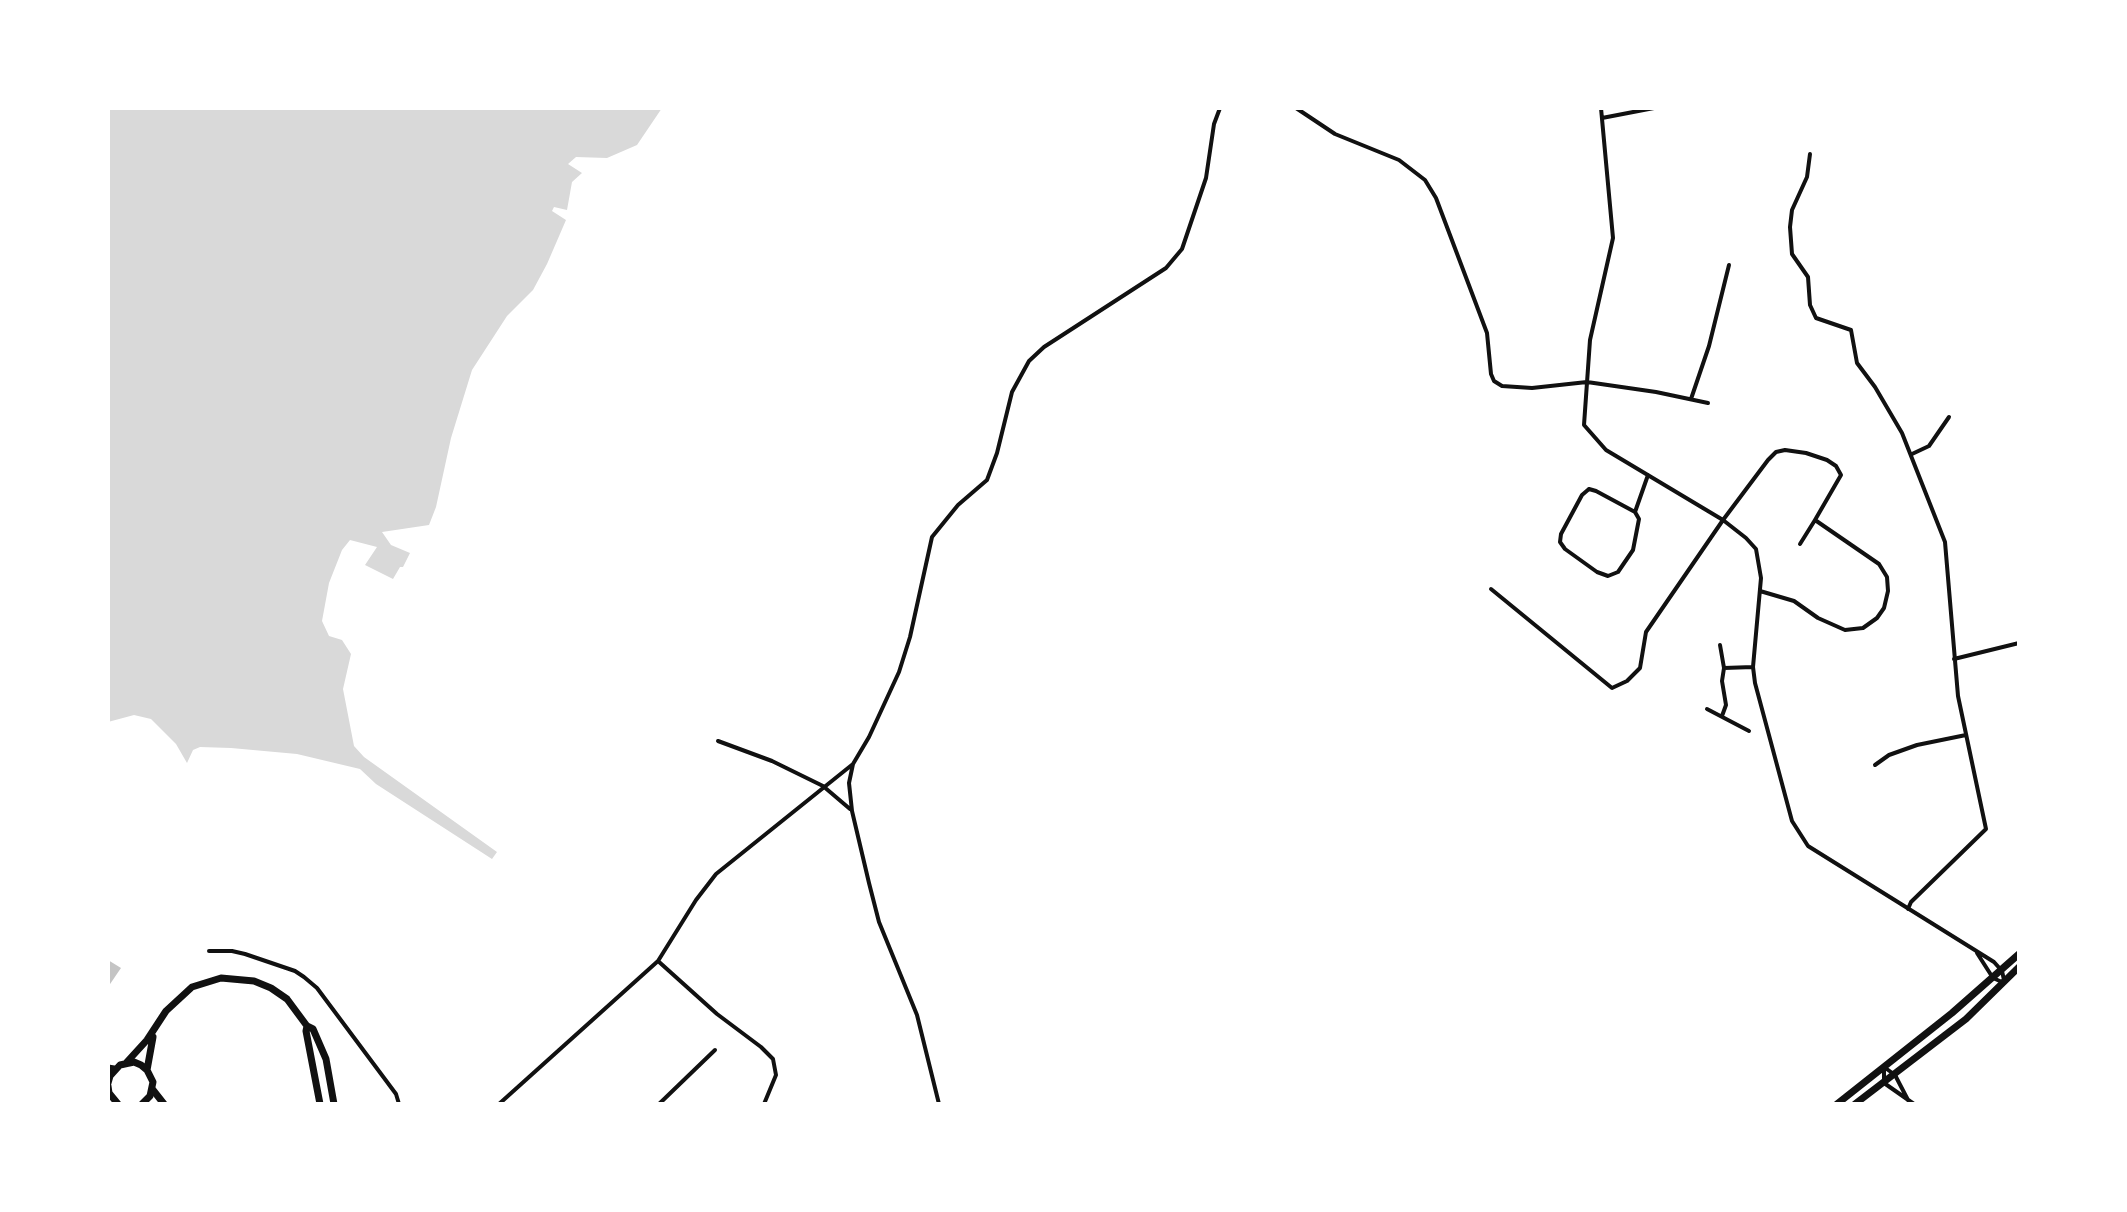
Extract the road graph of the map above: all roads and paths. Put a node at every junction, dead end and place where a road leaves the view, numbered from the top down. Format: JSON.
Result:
{"nodes":[{"id":1,"x":1220,"y":108,"type":"edge"},
{"id":2,"x":1296,"y":108,"type":"edge"},
{"id":3,"x":1601,"y":108,"type":"edge"},
{"id":4,"x":1654,"y":108,"type":"edge"},
{"id":5,"x":1602,"y":118,"type":"junction"},
{"id":6,"x":1810,"y":154,"type":"dead end"},
{"id":7,"x":1729,"y":265,"type":"dead end"},
{"id":8,"x":1587,"y":382,"type":"junction"},
{"id":9,"x":1691,"y":399,"type":"junction"},
{"id":10,"x":1708,"y":403,"type":"dead end"},
{"id":11,"x":1949,"y":417,"type":"dead end"},
{"id":12,"x":1912,"y":454,"type":"junction"},
{"id":13,"x":1648,"y":475,"type":"junction"},
{"id":14,"x":1635,"y":512,"type":"junction"},
{"id":15,"x":1723,"y":520,"type":"junction"},
{"id":16,"x":1815,"y":520,"type":"junction"},
{"id":17,"x":1800,"y":544,"type":"dead end"},
{"id":18,"x":1491,"y":589,"type":"dead end"},
{"id":19,"x":1760,"y":591,"type":"junction"},
{"id":20,"x":2019,"y":643,"type":"edge"},
{"id":21,"x":1720,"y":645,"type":"dead end"},
{"id":22,"x":1954,"y":659,"type":"junction"},
{"id":23,"x":1753,"y":667,"type":"junction"},
{"id":24,"x":1724,"y":668,"type":"junction"},
{"id":25,"x":1707,"y":709,"type":"dead end"},
{"id":26,"x":1722,"y":716,"type":"junction"},
{"id":27,"x":1749,"y":731,"type":"dead end"},
{"id":28,"x":1966,"y":735,"type":"junction"},
{"id":29,"x":718,"y":741,"type":"dead end"},
{"id":30,"x":853,"y":764,"type":"junction"},
{"id":31,"x":1875,"y":765,"type":"dead end"},
{"id":32,"x":823,"y":786,"type":"junction"},
{"id":33,"x":852,"y":811,"type":"junction"},
{"id":34,"x":1908,"y":909,"type":"junction"},
{"id":35,"x":209,"y":951,"type":"dead end"},
{"id":36,"x":1976,"y":952,"type":"junction"},
{"id":37,"x":2019,"y":954,"type":"edge"},
{"id":38,"x":658,"y":961,"type":"junction"},
{"id":39,"x":2019,"y":967,"type":"edge"},
{"id":40,"x":2002,"y":971,"type":"junction"},
{"id":41,"x":1993,"y":978,"type":"junction"},
{"id":42,"x":2005,"y":982,"type":"junction"},
{"id":43,"x":157,"y":1025,"type":"junction"},
{"id":44,"x":307,"y":1026,"type":"junction"},
{"id":45,"x":715,"y":1050,"type":"dead end"},
{"id":46,"x":126,"y":1063,"type":"junction"},
{"id":47,"x":1884,"y":1067,"type":"junction"},
{"id":48,"x":111,"y":1068,"type":"edge"},
{"id":49,"x":147,"y":1070,"type":"junction"},
{"id":50,"x":1895,"y":1075,"type":"junction"},
{"id":51,"x":1884,"y":1083,"type":"junction"},
{"id":52,"x":108,"y":1084,"type":"edge"},
{"id":53,"x":153,"y":1090,"type":"junction"},
{"id":54,"x":1908,"y":1100,"type":"junction"},
{"id":55,"x":115,"y":1103,"type":"edge"},
{"id":56,"x":142,"y":1104,"type":"edge"},
{"id":57,"x":164,"y":1104,"type":"edge"},
{"id":58,"x":320,"y":1104,"type":"edge"},
{"id":59,"x":334,"y":1104,"type":"edge"},
{"id":60,"x":399,"y":1104,"type":"edge"},
{"id":61,"x":499,"y":1104,"type":"edge"},
{"id":62,"x":659,"y":1104,"type":"edge"},
{"id":63,"x":764,"y":1104,"type":"edge"},
{"id":64,"x":939,"y":1104,"type":"edge"},
{"id":65,"x":1837,"y":1104,"type":"edge"},
{"id":66,"x":1855,"y":1104,"type":"edge"},
{"id":67,"x":1914,"y":1104,"type":"edge"}],
"edges":[{"from":1,"to":30,"type":"street"},
{"from":2,"to":8,"type":"street"},
{"from":3,"to":5,"type":"street"},
{"from":4,"to":5,"type":"street"},
{"from":5,"to":8,"type":"street"},
{"from":6,"to":12,"type":"street"},
{"from":7,"to":9,"type":"street"},
{"from":8,"to":9,"type":"street"},
{"from":8,"to":13,"type":"street"},
{"from":9,"to":10,"type":"street"},
{"from":11,"to":12,"type":"street"},
{"from":12,"to":22,"type":"street"},
{"from":13,"to":14,"type":"street"},
{"from":13,"to":15,"type":"street"},
{"from":14,"to":14,"type":"street"},
{"from":15,"to":16,"type":"street"},
{"from":15,"to":18,"type":"street"},
{"from":15,"to":19,"type":"street"},
{"from":16,"to":17,"type":"street"},
{"from":16,"to":19,"type":"street"},
{"from":19,"to":23,"type":"street"},
{"from":20,"to":22,"type":"street"},
{"from":21,"to":24,"type":"street"},
{"from":22,"to":28,"type":"street"},
{"from":23,"to":24,"type":"street"},
{"from":23,"to":34,"type":"street"},
{"from":24,"to":26,"type":"street"},
{"from":25,"to":26,"type":"street"},
{"from":26,"to":27,"type":"street"},
{"from":28,"to":31,"type":"street"},
{"from":28,"to":34,"type":"street"},
{"from":29,"to":32,"type":"street"},
{"from":30,"to":32,"type":"street"},
{"from":30,"to":33,"type":"street"},
{"from":32,"to":33,"type":"street"},
{"from":32,"to":38,"type":"street"},
{"from":33,"to":64,"type":"street"},
{"from":34,"to":36,"type":"street"},
{"from":35,"to":60,"type":"street"},
{"from":36,"to":40,"type":"street"},
{"from":36,"to":41,"type":"street"},
{"from":37,"to":40,"type":"main road"},
{"from":38,"to":61,"type":"street"},
{"from":38,"to":63,"type":"street"},
{"from":39,"to":42,"type":"main road"},
{"from":40,"to":41,"type":"main road"},
{"from":40,"to":42,"type":"street"},
{"from":41,"to":42,"type":"street"},
{"from":41,"to":47,"type":"main road"},
{"from":42,"to":50,"type":"main road"},
{"from":43,"to":44,"type":"main road"},
{"from":43,"to":46,"type":"main road"},
{"from":43,"to":49,"type":"main road"},
{"from":44,"to":58,"type":"main road"},
{"from":44,"to":59,"type":"main road"},
{"from":45,"to":62,"type":"street"},
{"from":46,"to":48,"type":"main road"},
{"from":46,"to":49,"type":"main road"},
{"from":47,"to":50,"type":"street"},
{"from":47,"to":51,"type":"street"},
{"from":47,"to":65,"type":"main road"},
{"from":48,"to":52,"type":"main road"},
{"from":49,"to":53,"type":"main road"},
{"from":50,"to":51,"type":"main road"},
{"from":50,"to":54,"type":"street"},
{"from":51,"to":54,"type":"street"},
{"from":51,"to":66,"type":"main road"},
{"from":52,"to":55,"type":"main road"},
{"from":53,"to":56,"type":"main road"},
{"from":53,"to":57,"type":"main road"},
{"from":54,"to":67,"type":"street"}]}
